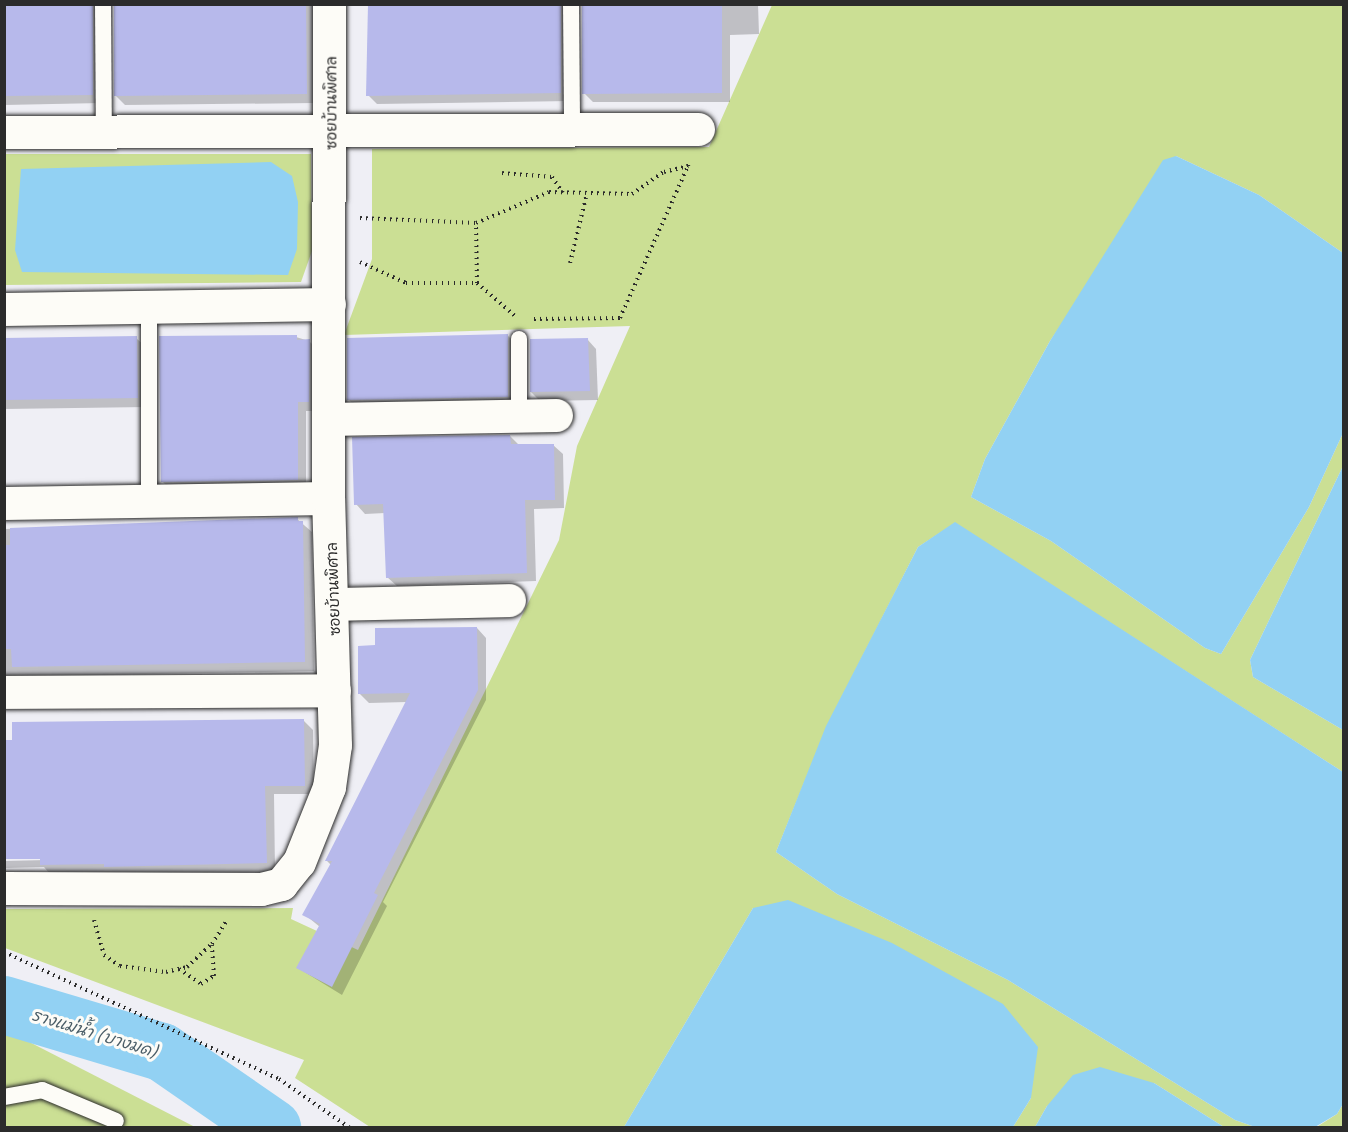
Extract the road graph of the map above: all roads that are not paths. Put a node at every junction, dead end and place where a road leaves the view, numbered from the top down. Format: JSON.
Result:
{"nodes":[{"id":1,"x":103,"y":4,"type":"edge"},
{"id":2,"x":329,"y":4,"type":"edge"},
{"id":3,"x":571,"y":4,"type":"edge"},
{"id":4,"x":698,"y":129,"type":"road end"},
{"id":5,"x":572,"y":130,"type":"junction"},
{"id":6,"x":330,"y":131,"type":"junction"},
{"id":7,"x":4,"y":132,"type":"edge"},
{"id":8,"x":104,"y":132,"type":"junction"},
{"id":9,"x":329,"y":304,"type":"junction"},
{"id":10,"x":149,"y":307,"type":"junction"},
{"id":11,"x":4,"y":309,"type":"edge"},
{"id":12,"x":519,"y":339,"type":"dead end"},
{"id":13,"x":519,"y":415,"type":"junction"},
{"id":14,"x":556,"y":415,"type":"dead end"},
{"id":15,"x":328,"y":419,"type":"junction"},
{"id":16,"x":328,"y":498,"type":"junction"},
{"id":17,"x":149,"y":501,"type":"junction"},
{"id":18,"x":4,"y":503,"type":"edge"},
{"id":19,"x":509,"y":600,"type":"dead end"},
{"id":20,"x":333,"y":604,"type":"junction"},
{"id":21,"x":334,"y":690,"type":"junction"},
{"id":22,"x":4,"y":692,"type":"edge"},
{"id":23,"x":4,"y":888,"type":"edge"},
{"id":24,"x":4,"y":1097,"type":"edge"},
{"id":25,"x":116,"y":1121,"type":"dead end"}],
"edges":[{"from":1,"to":8,"type":"lane"},
{"from":2,"to":6,"type":"street","name":"ซอยบ้านพิศาล"},
{"from":3,"to":5,"type":"lane"},
{"from":4,"to":5,"type":"street"},
{"from":5,"to":6,"type":"street"},
{"from":6,"to":8,"type":"street"},
{"from":6,"to":9,"type":"street","name":"ซอยบ้านพิศาล"},
{"from":7,"to":8,"type":"street"},
{"from":9,"to":10,"type":"street"},
{"from":9,"to":15,"type":"street","name":"ซอยบ้านพิศาล"},
{"from":10,"to":11,"type":"street"},
{"from":10,"to":17,"type":"lane"},
{"from":12,"to":13,"type":"lane"},
{"from":13,"to":14,"type":"street"},
{"from":13,"to":15,"type":"street"},
{"from":15,"to":16,"type":"street","name":"ซอยบ้านพิศาล"},
{"from":16,"to":17,"type":"street"},
{"from":16,"to":20,"type":"street","name":"ซอยบ้านพิศาล"},
{"from":17,"to":18,"type":"street"},
{"from":19,"to":20,"type":"street"},
{"from":20,"to":21,"type":"street","name":"ซอยบ้านพิศาล"},
{"from":21,"to":22,"type":"street"},
{"from":21,"to":23,"type":"street","name":"ซอยบ้านพิศาล"},
{"from":24,"to":25,"type":"lane"}]}
